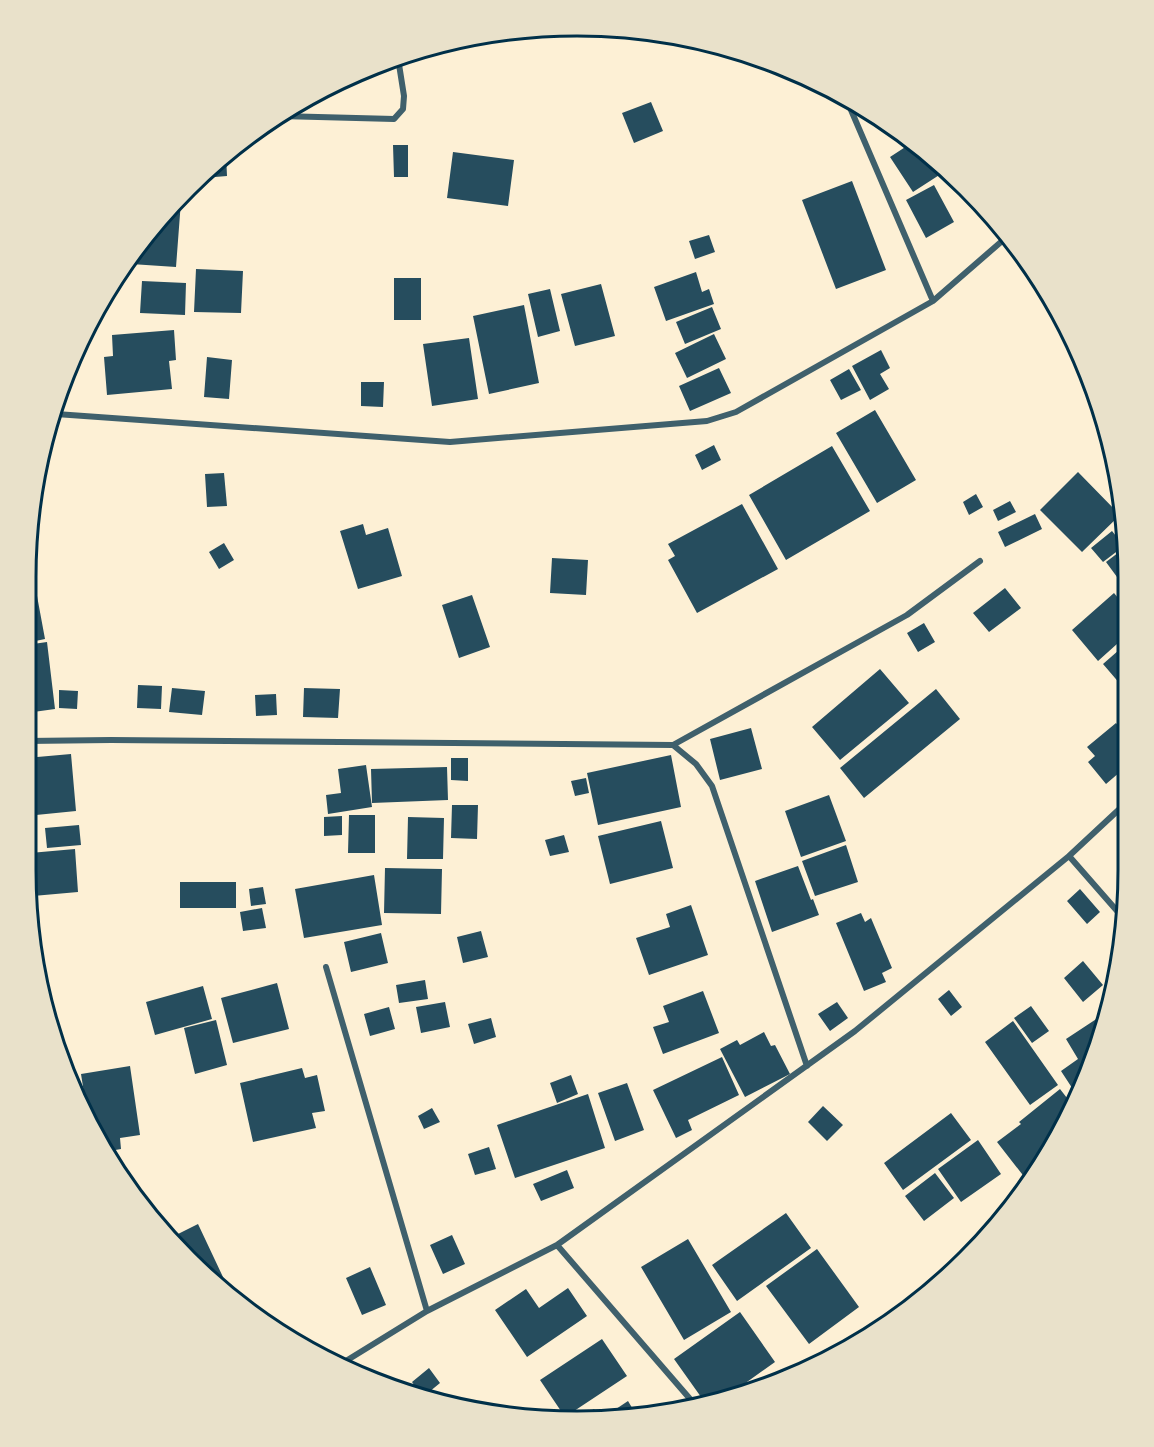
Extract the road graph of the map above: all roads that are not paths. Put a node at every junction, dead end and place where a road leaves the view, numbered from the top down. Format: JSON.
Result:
{"nodes":[{"id":1,"x":399,"y":66,"type":"edge"},
{"id":2,"x":851,"y":110,"type":"edge"},
{"id":3,"x":293,"y":116,"type":"edge"},
{"id":4,"x":1001,"y":242,"type":"edge"},
{"id":5,"x":933,"y":301,"type":"junction"},
{"id":6,"x":61,"y":414,"type":"edge"},
{"id":7,"x":980,"y":561,"type":"dead end"},
{"id":8,"x":36,"y":741,"type":"edge"},
{"id":9,"x":673,"y":745,"type":"junction"},
{"id":10,"x":1118,"y":810,"type":"edge"},
{"id":11,"x":1069,"y":856,"type":"junction"},
{"id":12,"x":1116,"y":910,"type":"edge"},
{"id":13,"x":326,"y":967,"type":"dead end"},
{"id":14,"x":807,"y":1066,"type":"junction"},
{"id":15,"x":557,"y":1245,"type":"junction"},
{"id":16,"x":427,"y":1311,"type":"junction"},
{"id":17,"x":347,"y":1359,"type":"edge"},
{"id":18,"x":690,"y":1399,"type":"edge"}],
"edges":[{"from":1,"to":3,"type":"street"},
{"from":2,"to":5,"type":"street"},
{"from":4,"to":5,"type":"street"},
{"from":5,"to":6,"type":"street"},
{"from":7,"to":9,"type":"street"},
{"from":8,"to":9,"type":"street"},
{"from":9,"to":14,"type":"street"},
{"from":10,"to":11,"type":"street"},
{"from":11,"to":12,"type":"street"},
{"from":11,"to":14,"type":"street"},
{"from":13,"to":16,"type":"street"},
{"from":14,"to":15,"type":"street"},
{"from":15,"to":16,"type":"street"},
{"from":15,"to":18,"type":"street"},
{"from":16,"to":17,"type":"street"}]}
